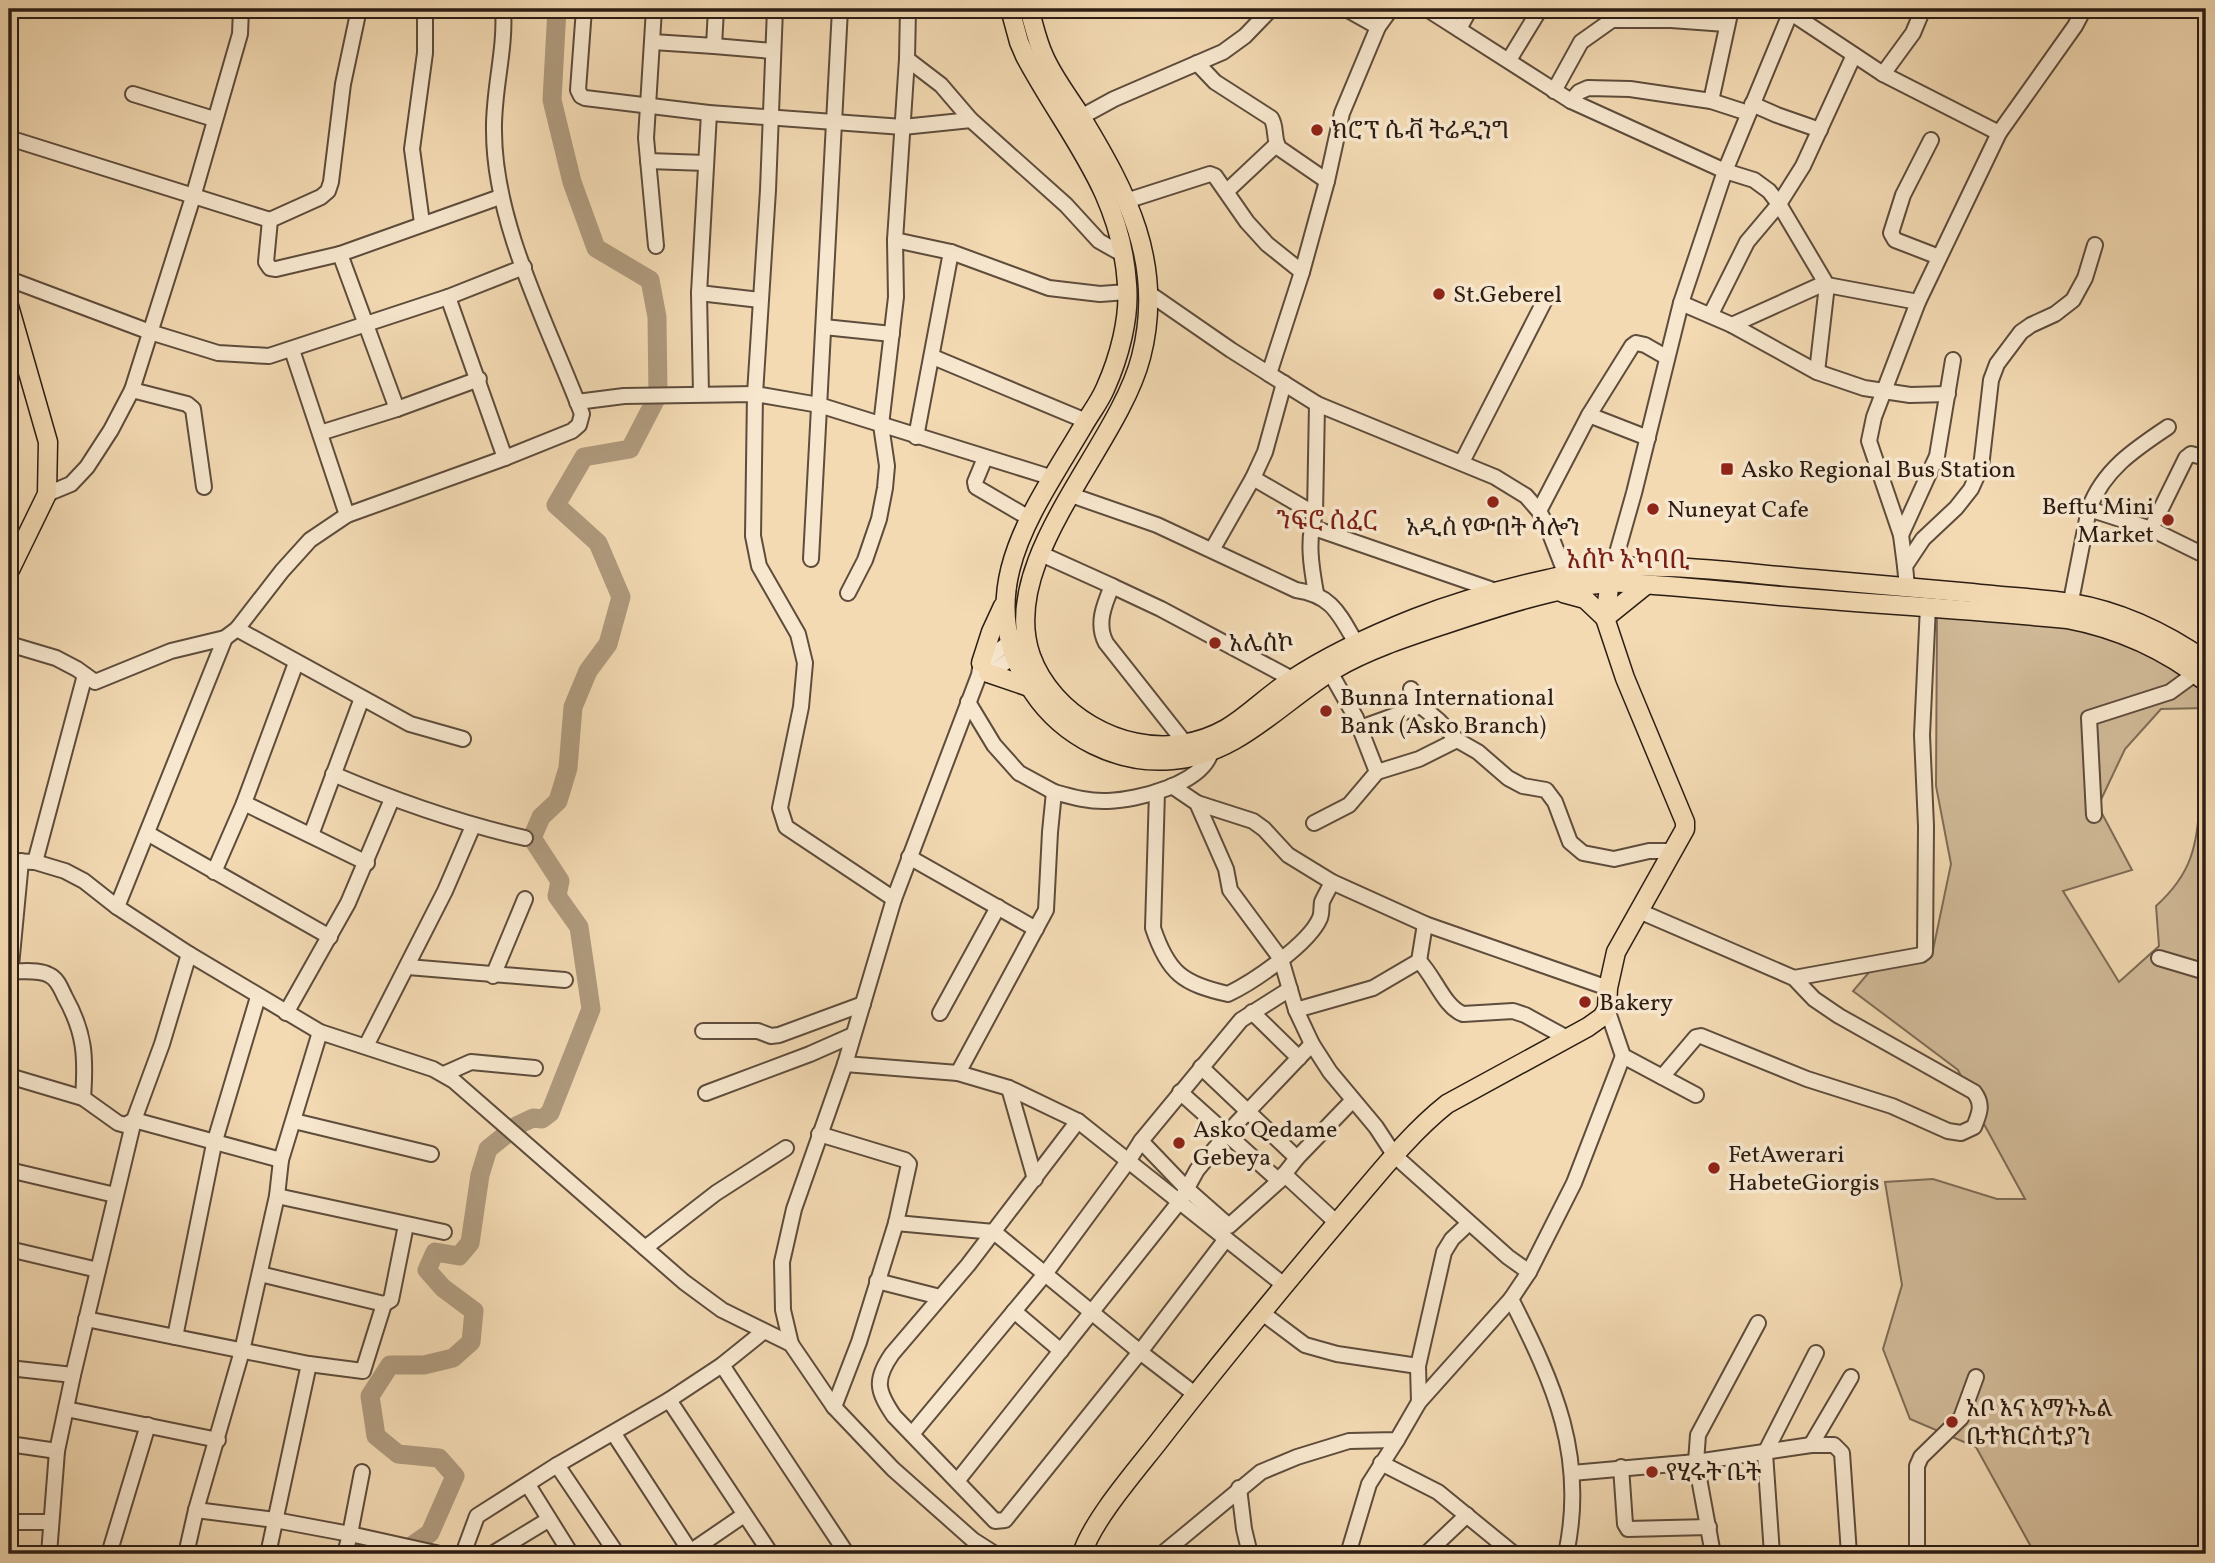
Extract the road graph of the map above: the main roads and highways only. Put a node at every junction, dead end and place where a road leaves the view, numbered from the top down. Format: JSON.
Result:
{"nodes":[{"id":1,"x":1010,"y":9,"type":"edge"},
{"id":2,"x":1029,"y":9,"type":"edge"},
{"id":3,"x":9,"y":306,"type":"edge"},
{"id":4,"x":18,"y":366,"type":"edge"},
{"id":5,"x":9,"y":572,"type":"edge"},
{"id":6,"x":1611,"y":575,"type":"junction"},
{"id":7,"x":1646,"y":585,"type":"junction"},
{"id":8,"x":1556,"y":592,"type":"junction"},
{"id":9,"x":1005,"y":603,"type":"junction"},
{"id":10,"x":2069,"y":611,"type":"junction"},
{"id":11,"x":1605,"y":618,"type":"junction"},
{"id":12,"x":1020,"y":644,"type":"junction"},
{"id":13,"x":2203,"y":672,"type":"edge"},
{"id":14,"x":1029,"y":687,"type":"junction"},
{"id":15,"x":1082,"y":1554,"type":"edge"}],
"edges":[{"from":1,"to":9,"type":"main road"},
{"from":2,"to":12,"type":"main road"},
{"from":3,"to":4,"type":"main road"},
{"from":4,"to":5,"type":"main road"},
{"from":6,"to":7,"type":"main road"},
{"from":6,"to":8,"type":"main road"},
{"from":6,"to":10,"type":"main road"},
{"from":6,"to":11,"type":"main road"},
{"from":6,"to":12,"type":"main road"},
{"from":7,"to":10,"type":"main road"},
{"from":7,"to":11,"type":"main road"},
{"from":8,"to":11,"type":"main road"},
{"from":8,"to":14,"type":"main road"},
{"from":9,"to":12,"type":"main road"},
{"from":9,"to":14,"type":"main road"},
{"from":10,"to":13,"type":"main road"},
{"from":11,"to":15,"type":"main road"},
{"from":12,"to":14,"type":"main road"}]}
